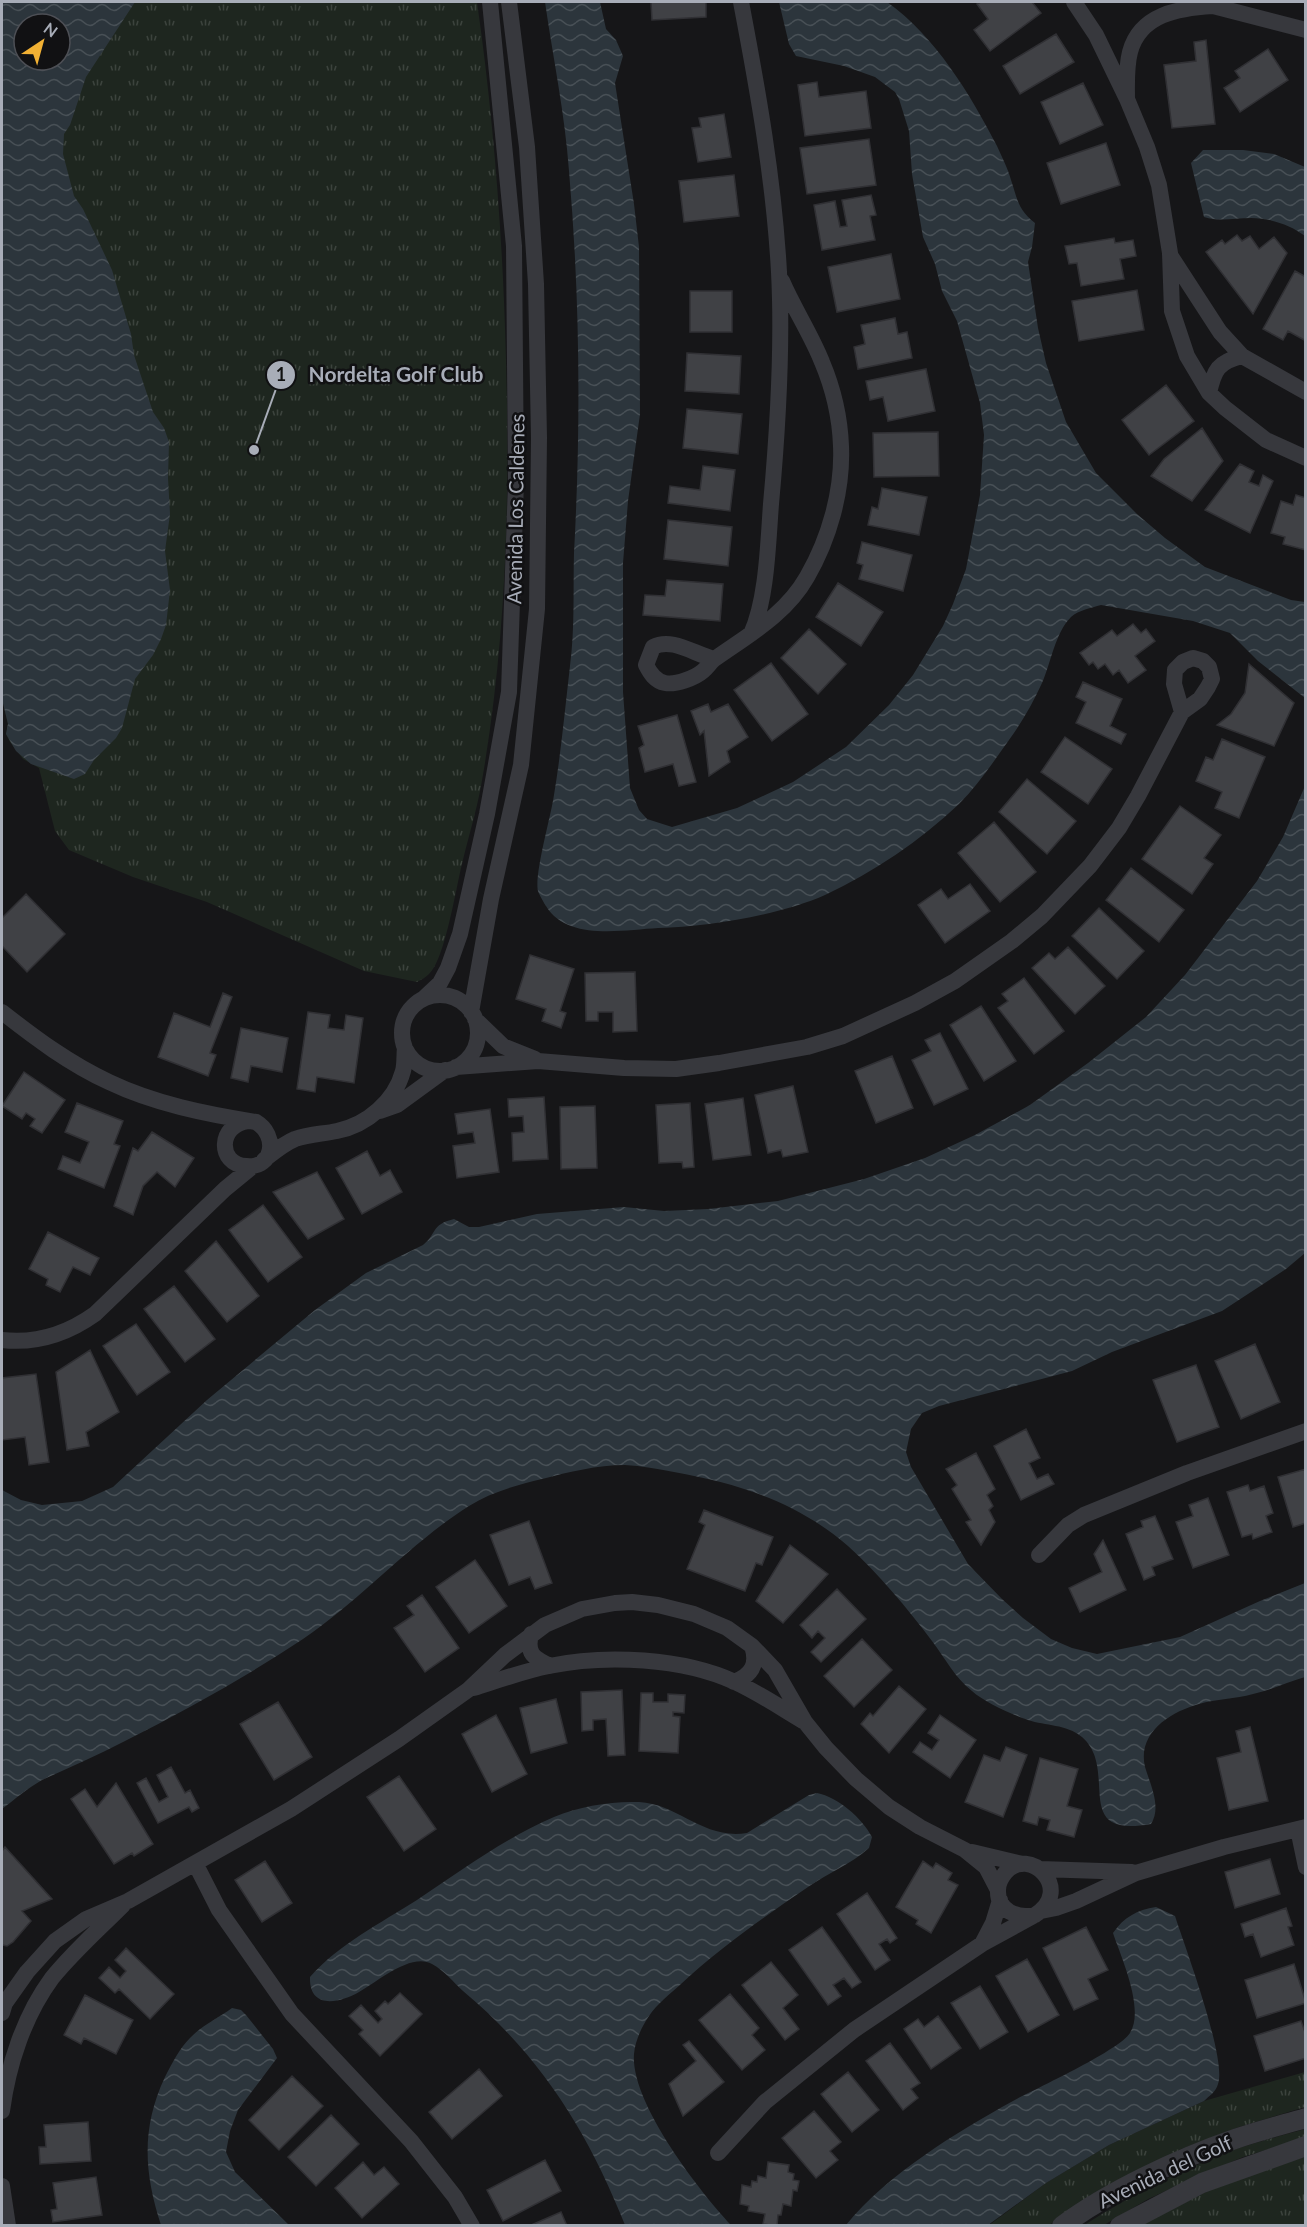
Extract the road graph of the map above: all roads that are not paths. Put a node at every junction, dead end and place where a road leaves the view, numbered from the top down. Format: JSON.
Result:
{"nodes":[{"id":1,"x":490,"y":2,"type":"edge"},
{"id":2,"x":509,"y":2,"type":"edge"},
{"id":3,"x":741,"y":2,"type":"edge"},
{"id":4,"x":1074,"y":2,"type":"edge"},
{"id":5,"x":1208,"y":4,"type":"edge"},
{"id":6,"x":1156,"y":9,"type":"edge"},
{"id":7,"x":1305,"y":30,"type":"edge"},
{"id":8,"x":1096,"y":35,"type":"junction"},
{"id":9,"x":1135,"y":38,"type":"junction"},
{"id":10,"x":1127,"y":99,"type":"junction"},
{"id":11,"x":1170,"y":253,"type":"junction"},
{"id":12,"x":779,"y":272,"type":"junction"},
{"id":13,"x":1242,"y":356,"type":"junction"},
{"id":14,"x":1305,"y":392,"type":"edge"},
{"id":15,"x":1209,"y":393,"type":"junction"},
{"id":16,"x":1305,"y":458,"type":"edge"},
{"id":17,"x":751,"y":634,"type":"junction"},
{"id":18,"x":714,"y":659,"type":"dead end"},
{"id":19,"x":1182,"y":712,"type":"dead end"},
{"id":20,"x":423,"y":999,"type":"junction"},
{"id":21,"x":2,"y":1012,"type":"edge"},
{"id":22,"x":473,"y":1015,"type":"junction"},
{"id":23,"x":405,"y":1048,"type":"junction"},
{"id":24,"x":538,"y":1061,"type":"junction"},
{"id":25,"x":451,"y":1069,"type":"junction"},
{"id":26,"x":376,"y":1112,"type":"junction"},
{"id":27,"x":206,"y":1114,"type":"junction"},
{"id":28,"x":252,"y":1121,"type":"junction"},
{"id":29,"x":308,"y":1135,"type":"junction"},
{"id":30,"x":228,"y":1155,"type":"junction"},
{"id":31,"x":258,"y":1163,"type":"junction"},
{"id":32,"x":225,"y":1189,"type":"junction"},
{"id":33,"x":2,"y":1340,"type":"edge"},
{"id":34,"x":1305,"y":1431,"type":"edge"},
{"id":35,"x":1039,"y":1555,"type":"dead end"},
{"id":36,"x":531,"y":1634,"type":"junction"},
{"id":37,"x":752,"y":1646,"type":"junction"},
{"id":38,"x":550,"y":1666,"type":"junction"},
{"id":39,"x":734,"y":1682,"type":"junction"},
{"id":40,"x":468,"y":1690,"type":"junction"},
{"id":41,"x":805,"y":1722,"type":"junction"},
{"id":42,"x":1302,"y":1828,"type":"edge"},
{"id":43,"x":965,"y":1850,"type":"junction"},
{"id":44,"x":195,"y":1863,"type":"junction"},
{"id":45,"x":1023,"y":1864,"type":"junction"},
{"id":46,"x":1305,"y":1867,"type":"edge"},
{"id":47,"x":1040,"y":1869,"type":"junction"},
{"id":48,"x":1136,"y":1873,"type":"junction"},
{"id":49,"x":999,"y":1895,"type":"junction"},
{"id":50,"x":128,"y":1900,"type":"junction"},
{"id":51,"x":1038,"y":1913,"type":"junction"},
{"id":52,"x":982,"y":1944,"type":"junction"},
{"id":53,"x":3,"y":2008,"type":"edge"},
{"id":54,"x":30,"y":2016,"type":"junction"},
{"id":55,"x":2,"y":2111,"type":"edge"},
{"id":56,"x":1305,"y":2118,"type":"edge"},
{"id":57,"x":1305,"y":2146,"type":"edge"},
{"id":58,"x":718,"y":2153,"type":"dead end"},
{"id":59,"x":2,"y":2186,"type":"edge"},
{"id":60,"x":8,"y":2226,"type":"edge"},
{"id":61,"x":472,"y":2226,"type":"edge"},
{"id":62,"x":1062,"y":2226,"type":"edge"},
{"id":63,"x":1120,"y":2226,"type":"edge"}],
"edges":[{"from":1,"to":20,"type":"street","name":"Avenida Los Caldenes"},
{"from":2,"to":22,"type":"street","name":"Avenida Los Caldenes"},
{"from":3,"to":12,"type":"street"},
{"from":4,"to":8,"type":"street"},
{"from":5,"to":6,"type":"street"},
{"from":5,"to":7,"type":"street"},
{"from":6,"to":9,"type":"street"},
{"from":8,"to":9,"type":"street"},
{"from":8,"to":10,"type":"street"},
{"from":9,"to":10,"type":"street"},
{"from":10,"to":11,"type":"street"},
{"from":11,"to":13,"type":"street"},
{"from":11,"to":15,"type":"street"},
{"from":12,"to":17,"type":"street"},
{"from":12,"to":17,"type":"street"},
{"from":13,"to":14,"type":"street"},
{"from":13,"to":15,"type":"street"},
{"from":15,"to":16,"type":"street"},
{"from":17,"to":18,"type":"street"},
{"from":19,"to":24,"type":"street"},
{"from":20,"to":22,"type":"street"},
{"from":20,"to":23,"type":"street"},
{"from":21,"to":27,"type":"street"},
{"from":22,"to":24,"type":"street"},
{"from":22,"to":25,"type":"street"},
{"from":23,"to":25,"type":"street"},
{"from":23,"to":26,"type":"street"},
{"from":24,"to":25,"type":"street"},
{"from":25,"to":26,"type":"street"},
{"from":26,"to":29,"type":"street"},
{"from":27,"to":28,"type":"street"},
{"from":27,"to":30,"type":"street"},
{"from":28,"to":29,"type":"street"},
{"from":28,"to":30,"type":"street"},
{"from":28,"to":31,"type":"street"},
{"from":29,"to":31,"type":"street"},
{"from":30,"to":31,"type":"street"},
{"from":30,"to":32,"type":"street"},
{"from":31,"to":32,"type":"street"},
{"from":32,"to":33,"type":"street"},
{"from":34,"to":35,"type":"street"},
{"from":36,"to":37,"type":"street"},
{"from":36,"to":38,"type":"street"},
{"from":36,"to":40,"type":"street"},
{"from":37,"to":39,"type":"street"},
{"from":37,"to":41,"type":"street"},
{"from":38,"to":39,"type":"street"},
{"from":38,"to":40,"type":"street"},
{"from":39,"to":41,"type":"street"},
{"from":40,"to":44,"type":"street"},
{"from":41,"to":43,"type":"street"},
{"from":42,"to":46,"type":"street"},
{"from":42,"to":48,"type":"street"},
{"from":43,"to":45,"type":"street"},
{"from":43,"to":49,"type":"street"},
{"from":44,"to":50,"type":"street"},
{"from":44,"to":61,"type":"street"},
{"from":45,"to":47,"type":"street"},
{"from":45,"to":49,"type":"street"},
{"from":47,"to":48,"type":"street"},
{"from":47,"to":51,"type":"street"},
{"from":48,"to":51,"type":"street"},
{"from":49,"to":51,"type":"street"},
{"from":49,"to":52,"type":"street"},
{"from":50,"to":53,"type":"street"},
{"from":50,"to":54,"type":"street"},
{"from":51,"to":52,"type":"street"},
{"from":52,"to":58,"type":"street"},
{"from":53,"to":54,"type":"street"},
{"from":54,"to":55,"type":"street"},
{"from":56,"to":62,"type":"street","name":"Avenida del Golf"},
{"from":57,"to":63,"type":"street","name":"Avenida del Golf"},
{"from":59,"to":60,"type":"street"}]}
